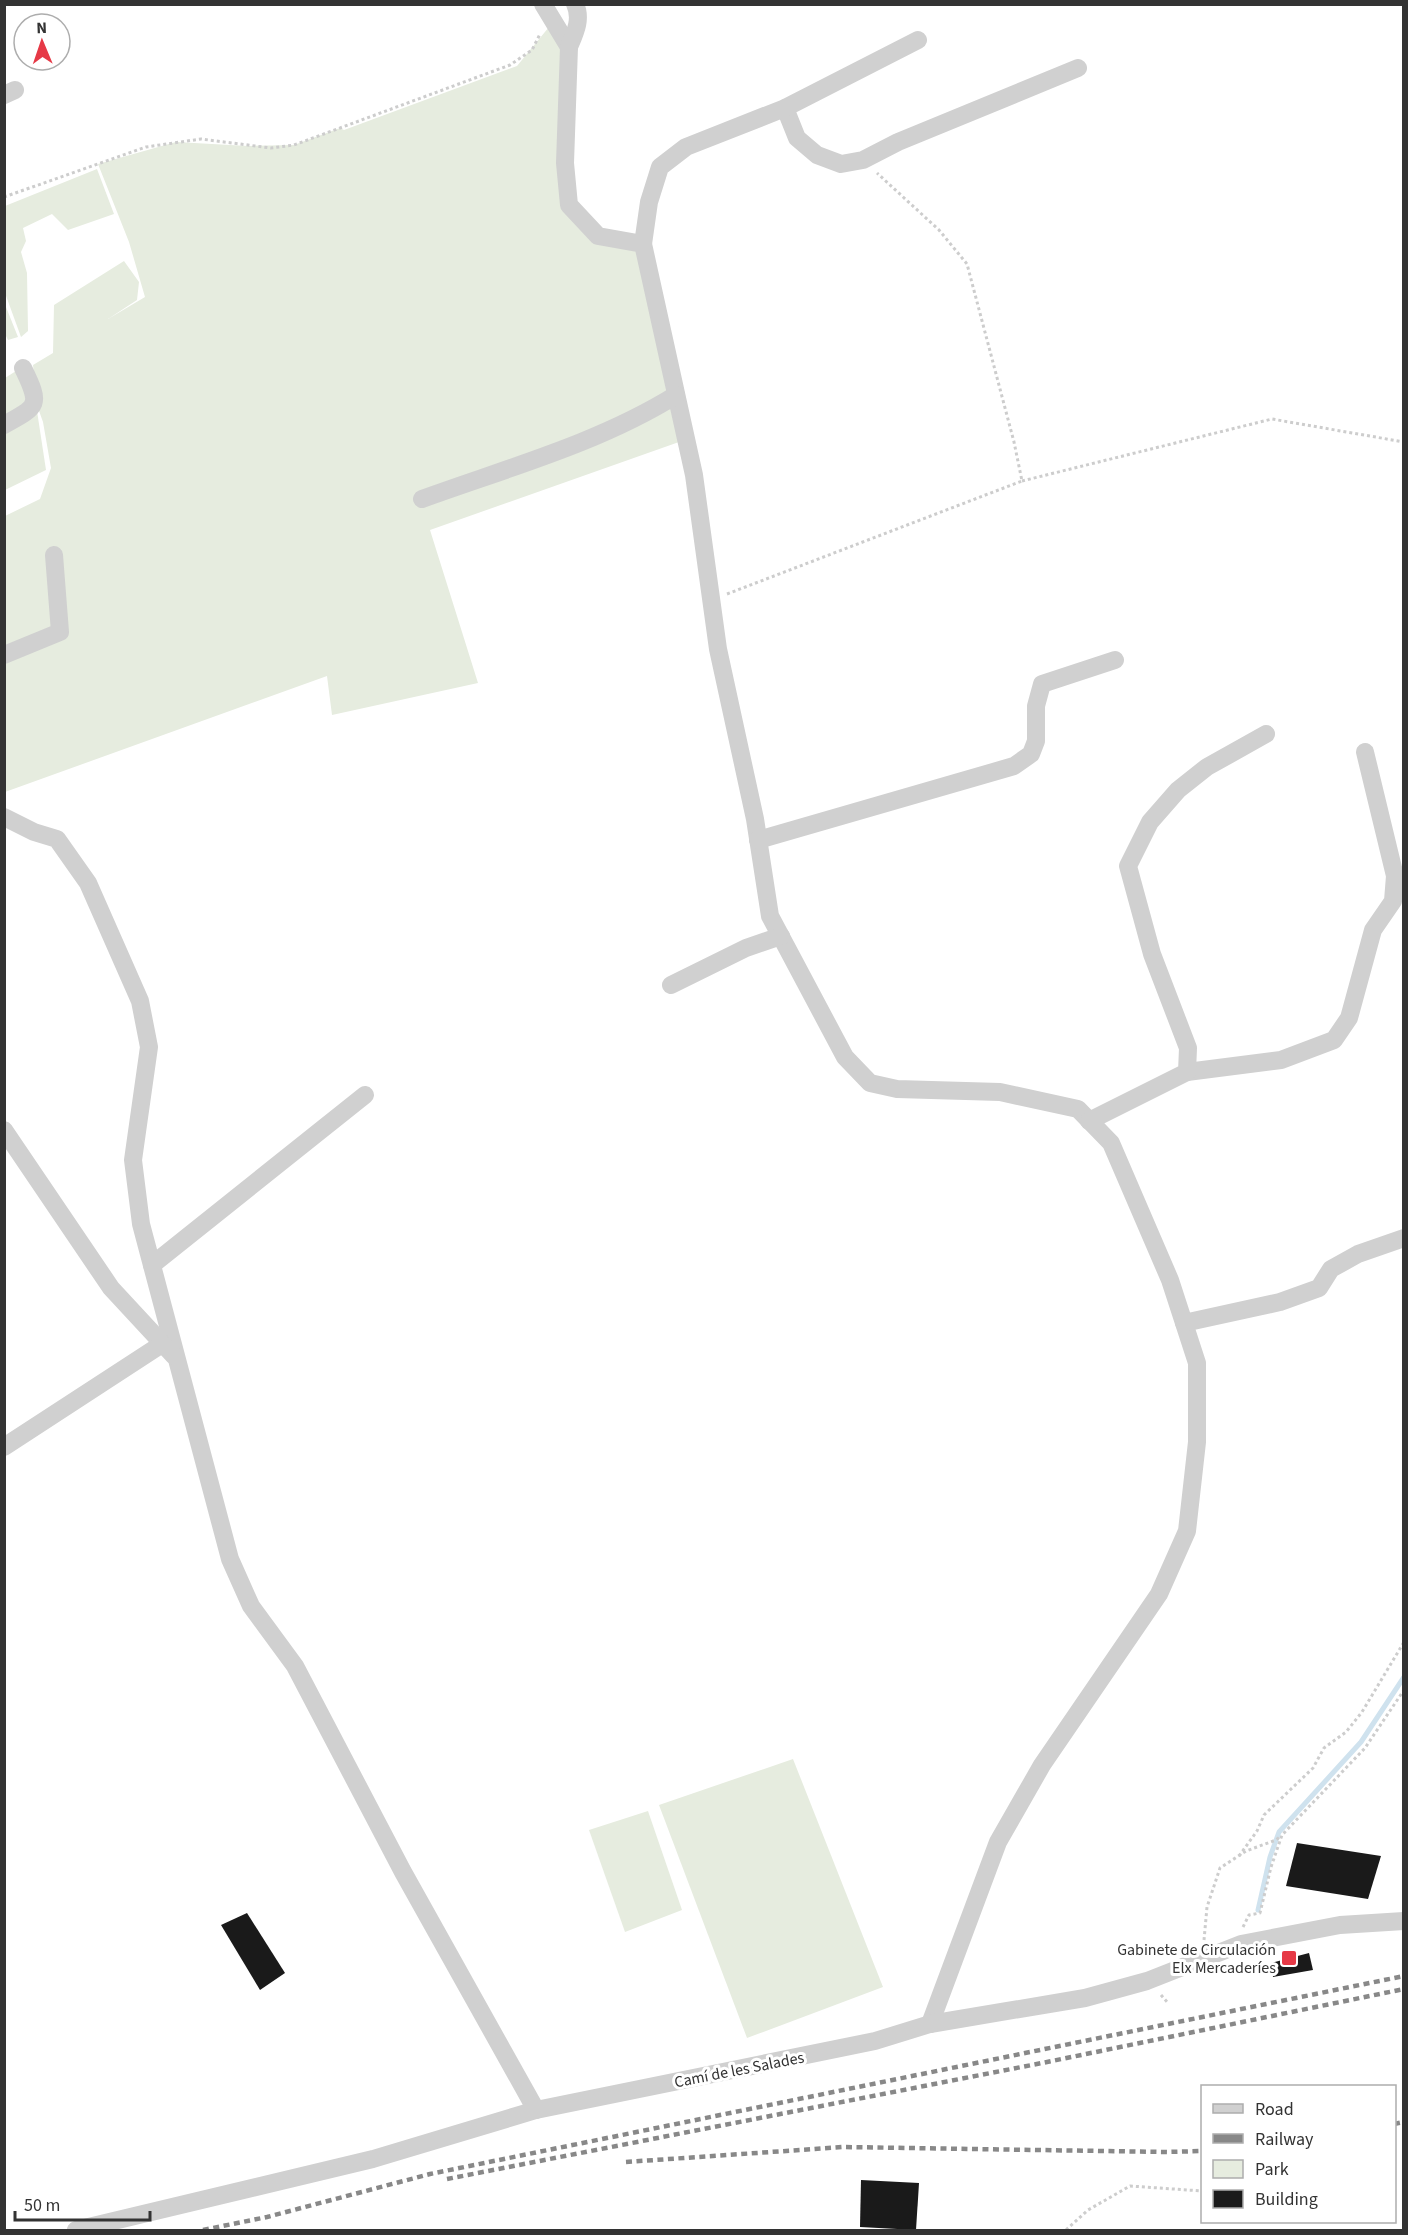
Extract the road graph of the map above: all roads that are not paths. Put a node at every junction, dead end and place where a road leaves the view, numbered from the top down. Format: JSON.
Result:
{"nodes":[{"id":1,"x":575,"y":4,"type":"edge"},
{"id":2,"x":546,"y":9,"type":"edge"},
{"id":3,"x":918,"y":40,"type":"dead end"},
{"id":4,"x":569,"y":47,"type":"junction"},
{"id":5,"x":1078,"y":69,"type":"dead end"},
{"id":6,"x":785,"y":108,"type":"junction"},
{"id":7,"x":643,"y":244,"type":"junction"},
{"id":8,"x":23,"y":368,"type":"dead end"},
{"id":9,"x":676,"y":395,"type":"junction"},
{"id":10,"x":4,"y":425,"type":"edge"},
{"id":11,"x":422,"y":499,"type":"dead end"},
{"id":12,"x":54,"y":555,"type":"dead end"},
{"id":13,"x":4,"y":655,"type":"edge"},
{"id":14,"x":1115,"y":660,"type":"dead end"},
{"id":15,"x":1266,"y":734,"type":"dead end"},
{"id":16,"x":1365,"y":752,"type":"dead end"},
{"id":17,"x":9,"y":824,"type":"edge"},
{"id":18,"x":758,"y":840,"type":"junction"},
{"id":19,"x":781,"y":936,"type":"junction"},
{"id":20,"x":671,"y":985,"type":"dead end"},
{"id":21,"x":1186,"y":1072,"type":"junction"},
{"id":22,"x":365,"y":1095,"type":"dead end"},
{"id":23,"x":1089,"y":1121,"type":"junction"},
{"id":24,"x":4,"y":1130,"type":"edge"},
{"id":25,"x":1404,"y":1238,"type":"edge"},
{"id":26,"x":152,"y":1265,"type":"junction"},
{"id":27,"x":1184,"y":1323,"type":"junction"},
{"id":28,"x":162,"y":1344,"type":"junction"},
{"id":29,"x":176,"y":1359,"type":"junction"},
{"id":30,"x":4,"y":1447,"type":"edge"},
{"id":31,"x":1404,"y":1922,"type":"edge"},
{"id":32,"x":930,"y":2024,"type":"junction"},
{"id":33,"x":536,"y":2110,"type":"junction"},
{"id":34,"x":76,"y":2230,"type":"edge"}],
"edges":[{"from":1,"to":4,"type":"street"},
{"from":2,"to":4,"type":"street"},
{"from":3,"to":6,"type":"street"},
{"from":4,"to":7,"type":"street"},
{"from":5,"to":6,"type":"street"},
{"from":6,"to":7,"type":"street"},
{"from":7,"to":9,"type":"street"},
{"from":8,"to":10,"type":"street"},
{"from":9,"to":11,"type":"street"},
{"from":9,"to":18,"type":"street"},
{"from":12,"to":13,"type":"street"},
{"from":14,"to":18,"type":"street"},
{"from":15,"to":21,"type":"street"},
{"from":16,"to":21,"type":"street"},
{"from":17,"to":26,"type":"street"},
{"from":18,"to":19,"type":"street"},
{"from":19,"to":20,"type":"street"},
{"from":19,"to":23,"type":"street"},
{"from":21,"to":23,"type":"street"},
{"from":22,"to":26,"type":"street"},
{"from":23,"to":27,"type":"street"},
{"from":24,"to":28,"type":"street"},
{"from":25,"to":27,"type":"street"},
{"from":26,"to":29,"type":"street"},
{"from":27,"to":32,"type":"street"},
{"from":28,"to":29,"type":"street"},
{"from":28,"to":30,"type":"street"},
{"from":29,"to":33,"type":"street"},
{"from":31,"to":32,"type":"street","name":"Camí de les Salades"},
{"from":32,"to":33,"type":"street","name":"Camí de les Salades"},
{"from":33,"to":34,"type":"street","name":"Camí de les Salades"}]}
